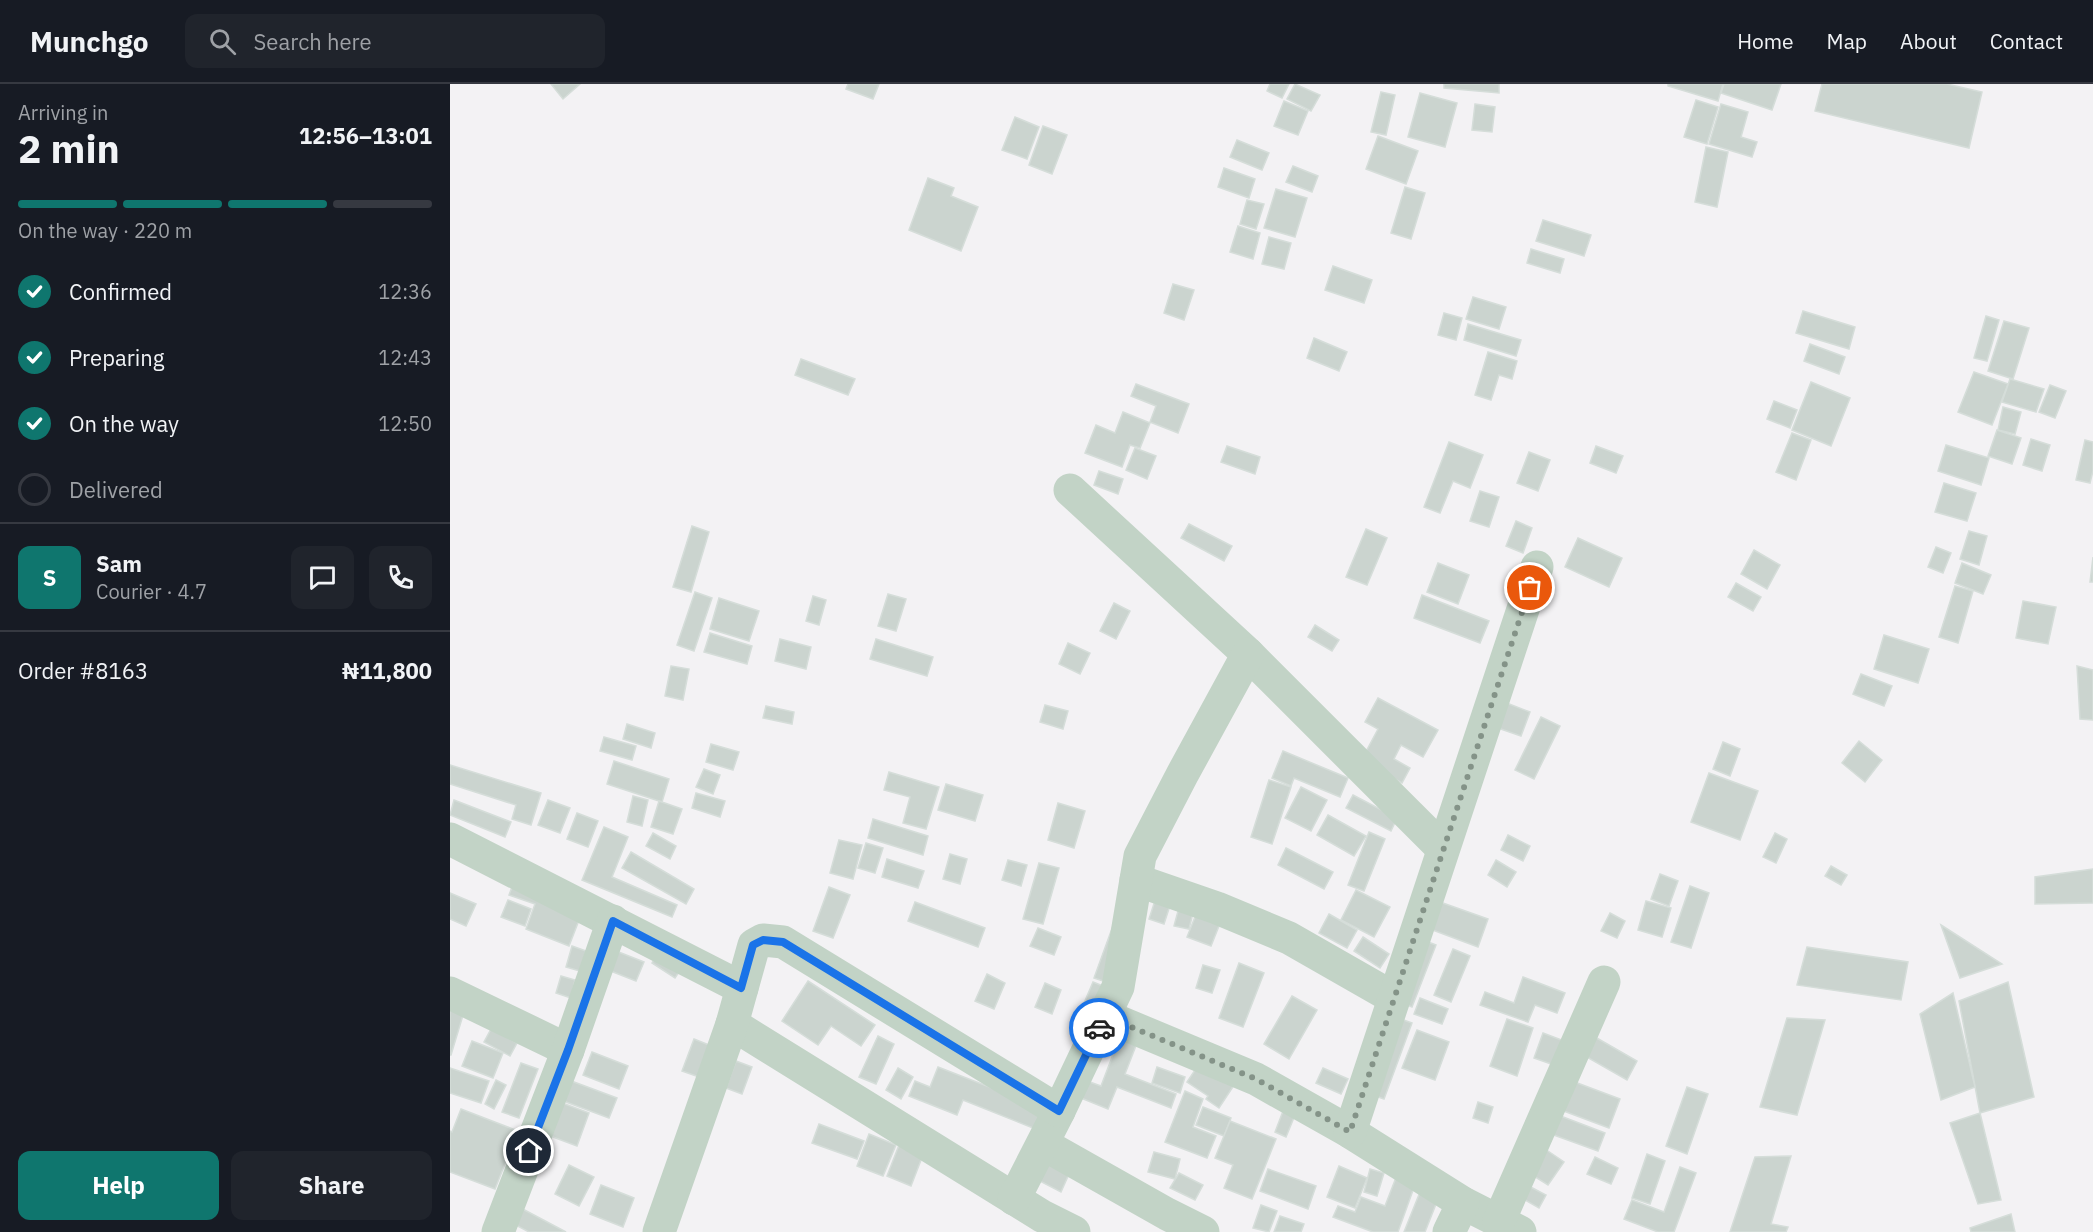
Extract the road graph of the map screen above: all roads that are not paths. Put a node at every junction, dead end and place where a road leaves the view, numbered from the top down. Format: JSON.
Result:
{"nodes":[{"id":1,"x":1071,"y":490,"type":"dead end"},
{"id":2,"x":1537,"y":567,"type":"dead end"},
{"id":3,"x":1248,"y":654,"type":"junction"},
{"id":4,"x":450,"y":839,"type":"edge"},
{"id":5,"x":1443,"y":849,"type":"junction"},
{"id":6,"x":1136,"y":880,"type":"junction"},
{"id":7,"x":613,"y":921,"type":"junction"},
{"id":8,"x":1604,"y":982,"type":"dead end"},
{"id":9,"x":741,"y":988,"type":"junction"},
{"id":10,"x":450,"y":993,"type":"edge"},
{"id":11,"x":1394,"y":998,"type":"junction"},
{"id":12,"x":1105,"y":1016,"type":"junction"},
{"id":13,"x":732,"y":1024,"type":"junction"},
{"id":14,"x":568,"y":1050,"type":"junction"},
{"id":15,"x":1059,"y":1111,"type":"junction"},
{"id":16,"x":1350,"y":1132,"type":"junction"},
{"id":17,"x":1043,"y":1144,"type":"junction"},
{"id":18,"x":1014,"y":1199,"type":"junction"},
{"id":19,"x":1456,"y":1217,"type":"edge"},
{"id":20,"x":1164,"y":1223,"type":"edge"},
{"id":21,"x":1509,"y":1227,"type":"edge"},
{"id":22,"x":498,"y":1232,"type":"edge"},
{"id":23,"x":659,"y":1232,"type":"edge"},
{"id":24,"x":1074,"y":1232,"type":"edge"},
{"id":25,"x":1203,"y":1232,"type":"edge"}],
"edges":[{"from":1,"to":3,"type":"street"},
{"from":2,"to":5,"type":"street"},
{"from":3,"to":5,"type":"street"},
{"from":3,"to":6,"type":"street"},
{"from":4,"to":7,"type":"street"},
{"from":5,"to":11,"type":"street"},
{"from":6,"to":11,"type":"street"},
{"from":6,"to":12,"type":"street"},
{"from":7,"to":9,"type":"street"},
{"from":7,"to":14,"type":"street"},
{"from":8,"to":21,"type":"street"},
{"from":9,"to":13,"type":"street"},
{"from":9,"to":15,"type":"street"},
{"from":10,"to":14,"type":"street"},
{"from":11,"to":16,"type":"street"},
{"from":12,"to":15,"type":"street"},
{"from":12,"to":16,"type":"street"},
{"from":13,"to":18,"type":"street"},
{"from":13,"to":23,"type":"street"},
{"from":14,"to":22,"type":"street"},
{"from":15,"to":17,"type":"street"},
{"from":16,"to":19,"type":"street"},
{"from":17,"to":18,"type":"street"},
{"from":17,"to":20,"type":"street"},
{"from":18,"to":24,"type":"street"},
{"from":19,"to":21,"type":"street"},
{"from":20,"to":25,"type":"street"}]}
